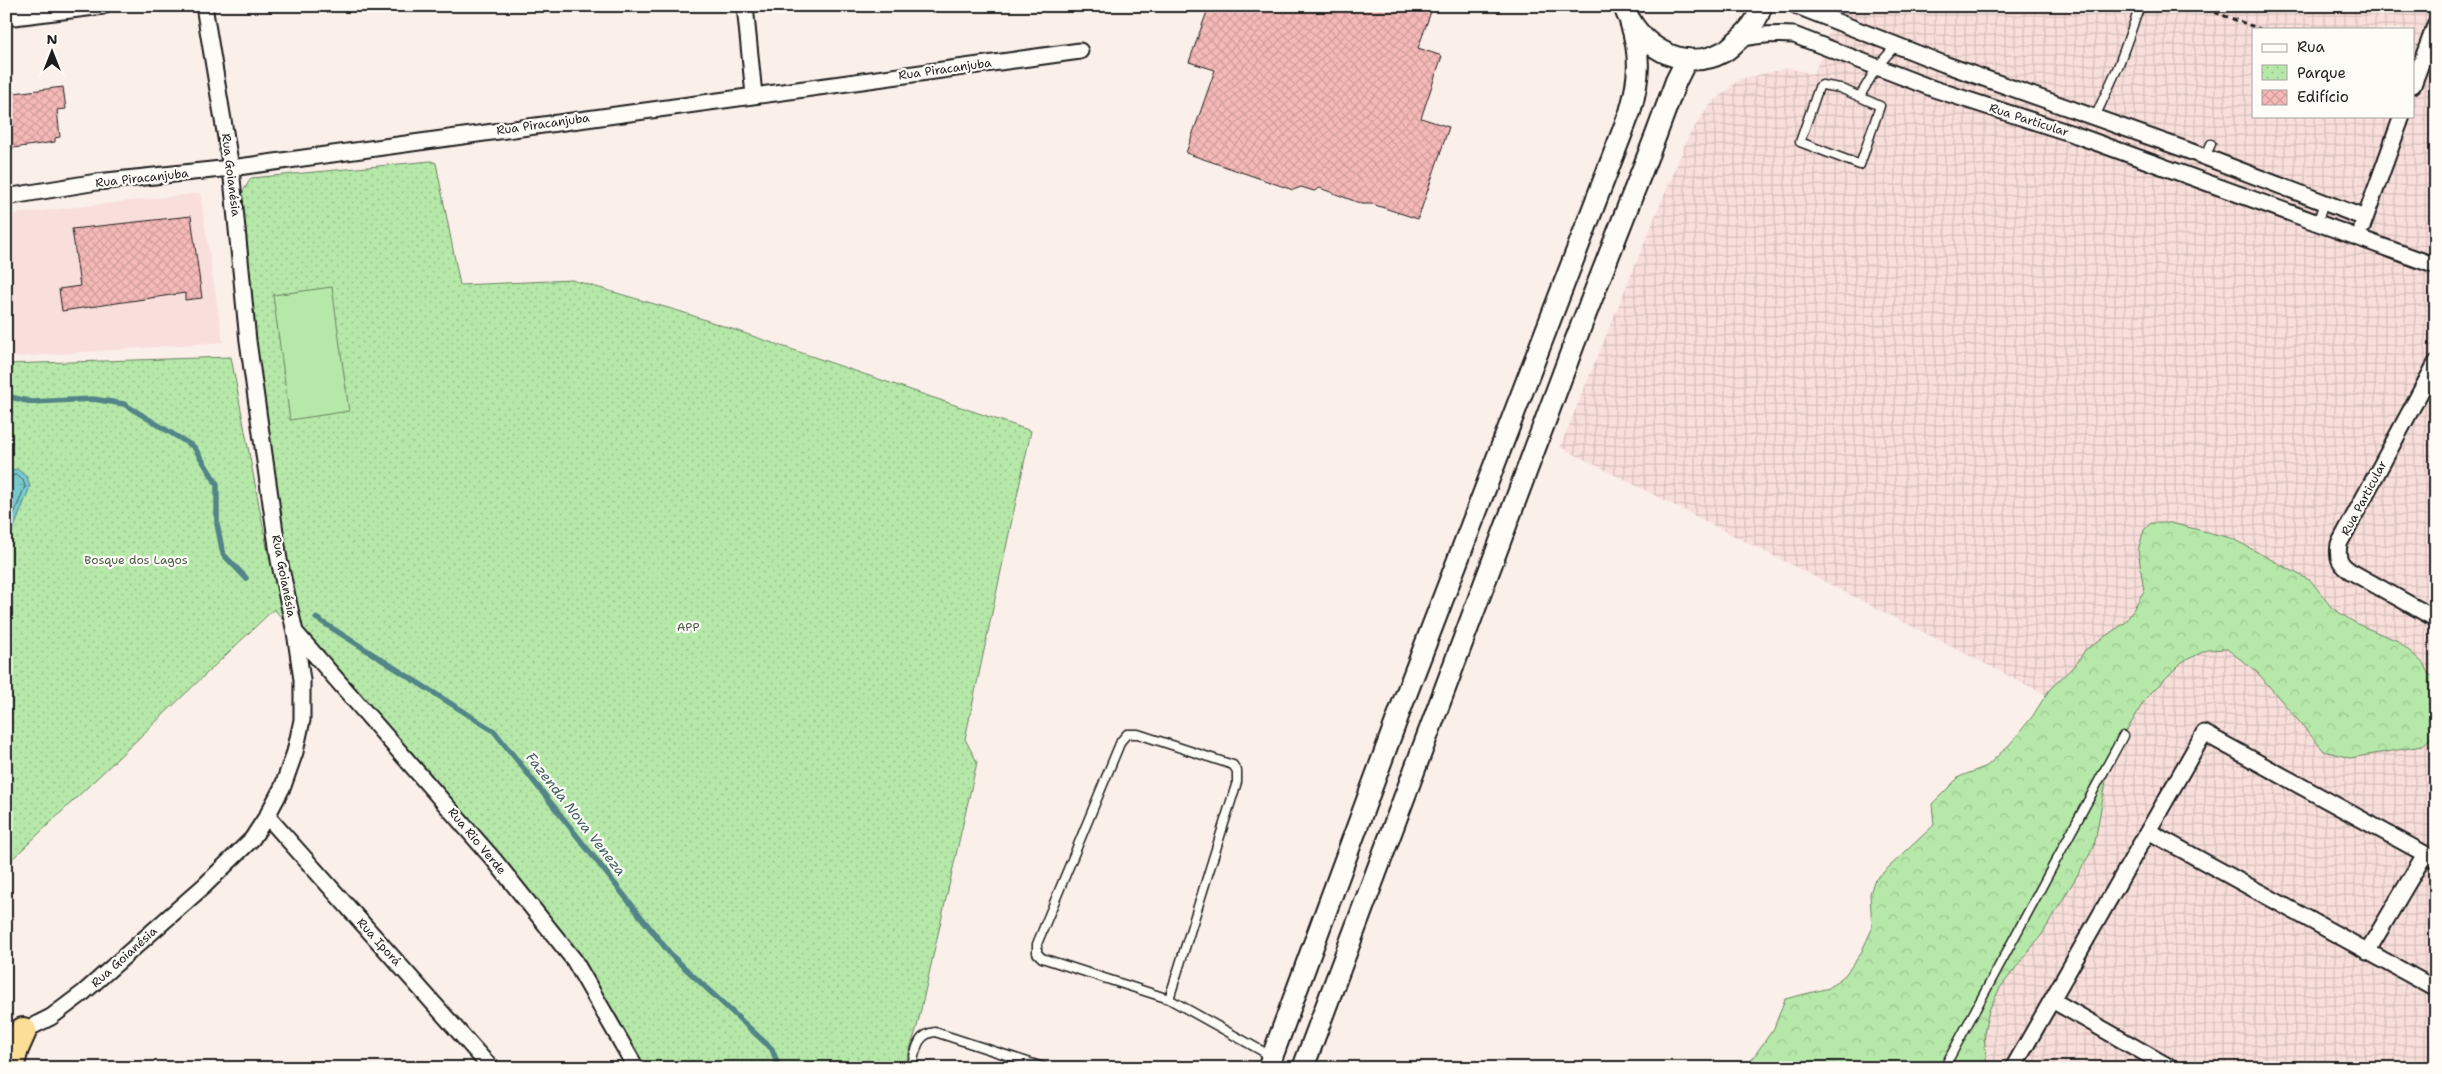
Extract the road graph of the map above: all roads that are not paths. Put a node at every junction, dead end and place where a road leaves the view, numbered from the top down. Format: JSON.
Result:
{"nodes":[{"id":1,"x":103,"y":6,"type":"edge"},
{"id":2,"x":204,"y":6,"type":"edge"},
{"id":3,"x":745,"y":6,"type":"edge"},
{"id":4,"x":1761,"y":6,"type":"edge"},
{"id":5,"x":1797,"y":6,"type":"edge"},
{"id":6,"x":2140,"y":6,"type":"edge"},
{"id":7,"x":21,"y":11,"type":"edge"},
{"id":8,"x":1627,"y":14,"type":"edge"},
{"id":9,"x":6,"y":18,"type":"edge"},
{"id":10,"x":2436,"y":23,"type":"edge"},
{"id":11,"x":1738,"y":40,"type":"junction"},
{"id":12,"x":1896,"y":45,"type":"junction"},
{"id":13,"x":1080,"y":51,"type":"dead end"},
{"id":14,"x":1687,"y":59,"type":"junction"},
{"id":15,"x":1944,"y":64,"type":"junction"},
{"id":16,"x":1877,"y":67,"type":"junction"},
{"id":17,"x":2414,"y":82,"type":"edge"},
{"id":18,"x":1934,"y":89,"type":"junction"},
{"id":19,"x":754,"y":95,"type":"junction"},
{"id":20,"x":1860,"y":96,"type":"junction"},
{"id":21,"x":2095,"y":118,"type":"junction"},
{"id":22,"x":2401,"y":118,"type":"edge"},
{"id":23,"x":231,"y":168,"type":"junction"},
{"id":24,"x":6,"y":197,"type":"edge"},
{"id":25,"x":2324,"y":203,"type":"junction"},
{"id":26,"x":2365,"y":218,"type":"junction"},
{"id":27,"x":2317,"y":223,"type":"junction"},
{"id":28,"x":2358,"y":238,"type":"junction"},
{"id":29,"x":2436,"y":266,"type":"edge"},
{"id":30,"x":2436,"y":363,"type":"edge"},
{"id":31,"x":2436,"y":619,"type":"edge"},
{"id":32,"x":295,"y":632,"type":"junction"},
{"id":33,"x":2123,"y":736,"type":"dead end"},
{"id":34,"x":267,"y":816,"type":"junction"},
{"id":35,"x":2148,"y":831,"type":"junction"},
{"id":36,"x":2430,"y":857,"type":"edge"},
{"id":37,"x":2367,"y":952,"type":"junction"},
{"id":38,"x":2436,"y":990,"type":"edge"},
{"id":39,"x":1169,"y":999,"type":"junction"},
{"id":40,"x":2052,"y":1000,"type":"junction"},
{"id":41,"x":15,"y":1033,"type":"edge"},
{"id":42,"x":1270,"y":1062,"type":"edge"},
{"id":43,"x":10,"y":1068,"type":"edge"},
{"id":44,"x":491,"y":1068,"type":"edge"},
{"id":45,"x":636,"y":1068,"type":"edge"},
{"id":46,"x":911,"y":1068,"type":"edge"},
{"id":47,"x":1046,"y":1068,"type":"edge"},
{"id":48,"x":1303,"y":1068,"type":"edge"},
{"id":49,"x":1944,"y":1068,"type":"edge"},
{"id":50,"x":2013,"y":1068,"type":"edge"},
{"id":51,"x":2171,"y":1068,"type":"edge"}],
"edges":[{"from":1,"to":7,"type":"street"},
{"from":2,"to":23,"type":"street","name":"Rua Goianésia"},
{"from":3,"to":19,"type":"street"},
{"from":4,"to":11,"type":"street"},
{"from":5,"to":12,"type":"street","name":"Rua Particular"},
{"from":6,"to":21,"type":"lane"},
{"from":7,"to":9,"type":"street"},
{"from":8,"to":14,"type":"street"},
{"from":8,"to":42,"type":"street"},
{"from":10,"to":17,"type":"street"},
{"from":11,"to":14,"type":"street"},
{"from":11,"to":16,"type":"street","name":"Rua Particular"},
{"from":12,"to":15,"type":"street","name":"Rua Particular"},
{"from":12,"to":16,"type":"lane"},
{"from":13,"to":19,"type":"street","name":"Rua Piracanjuba"},
{"from":14,"to":48,"type":"street"},
{"from":15,"to":18,"type":"street"},
{"from":15,"to":21,"type":"street","name":"Rua Particular"},
{"from":16,"to":18,"type":"street","name":"Rua Particular"},
{"from":16,"to":20,"type":"lane"},
{"from":18,"to":27,"type":"street","name":"Rua Particular"},
{"from":19,"to":23,"type":"street","name":"Rua Piracanjuba"},
{"from":20,"to":20,"type":"lane"},
{"from":21,"to":25,"type":"street","name":"Rua Particular"},
{"from":22,"to":26,"type":"street"},
{"from":23,"to":24,"type":"street","name":"Rua Piracanjuba"},
{"from":23,"to":32,"type":"street","name":"Rua Goianésia"},
{"from":25,"to":26,"type":"street","name":"Rua Particular"},
{"from":25,"to":27,"type":"lane"},
{"from":26,"to":28,"type":"street"},
{"from":27,"to":28,"type":"street","name":"Rua Particular"},
{"from":28,"to":29,"type":"street","name":"Rua Particular"},
{"from":30,"to":31,"type":"street","name":"Rua Particular"},
{"from":32,"to":34,"type":"street","name":"Rua Goianésia"},
{"from":32,"to":45,"type":"street","name":"Rua Rio Verde"},
{"from":33,"to":49,"type":"lane"},
{"from":34,"to":41,"type":"street","name":"Rua Goianésia"},
{"from":34,"to":44,"type":"street","name":"Rua Iporá"},
{"from":35,"to":36,"type":"street"},
{"from":35,"to":37,"type":"street"},
{"from":35,"to":40,"type":"street"},
{"from":36,"to":37,"type":"street"},
{"from":37,"to":38,"type":"street"},
{"from":39,"to":39,"type":"lane"},
{"from":39,"to":42,"type":"lane"},
{"from":40,"to":50,"type":"street"},
{"from":40,"to":51,"type":"street"},
{"from":41,"to":43,"type":"highway"},
{"from":46,"to":47,"type":"lane"}]}
